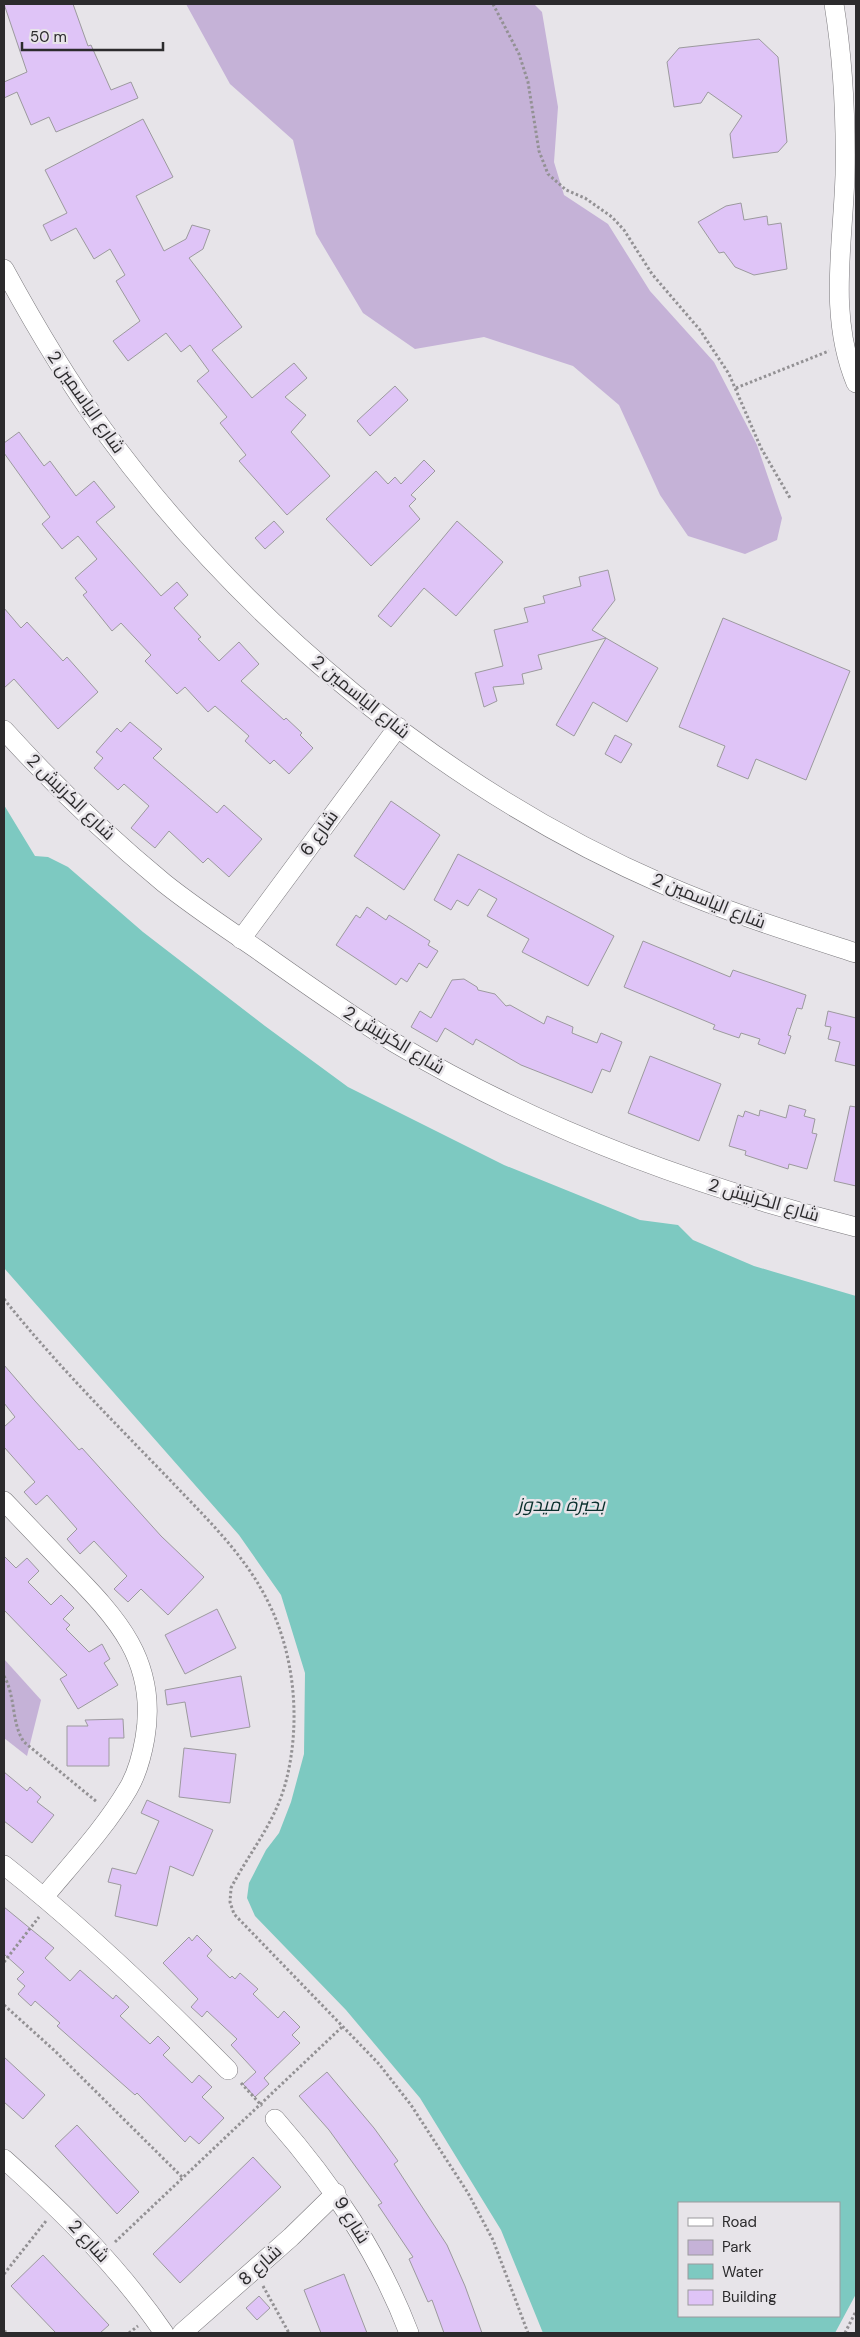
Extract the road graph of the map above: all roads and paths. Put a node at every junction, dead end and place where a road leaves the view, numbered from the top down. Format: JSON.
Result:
{"nodes":[{"id":1,"x":493,"y":4,"type":"edge"},
{"id":2,"x":834,"y":4,"type":"edge"},
{"id":3,"x":4,"y":269,"type":"edge"},
{"id":4,"x":845,"y":347,"type":"junction"},
{"id":5,"x":856,"y":383,"type":"edge"},
{"id":6,"x":736,"y":388,"type":"junction"},
{"id":7,"x":790,"y":498,"type":"dead end"},
{"id":8,"x":398,"y":727,"type":"junction"},
{"id":9,"x":4,"y":730,"type":"edge"},
{"id":10,"x":242,"y":939,"type":"junction"},
{"id":11,"x":856,"y":953,"type":"edge"},
{"id":12,"x":856,"y":1227,"type":"edge"},
{"id":13,"x":4,"y":1299,"type":"edge"},
{"id":14,"x":4,"y":1501,"type":"edge"},
{"id":15,"x":4,"y":1676,"type":"edge"},
{"id":16,"x":111,"y":1814,"type":"junction"},
{"id":17,"x":4,"y":1865,"type":"edge"},
{"id":18,"x":44,"y":1897,"type":"junction"},
{"id":19,"x":4,"y":1962,"type":"edge"},
{"id":20,"x":4,"y":2005,"type":"edge"},
{"id":21,"x":343,"y":2026,"type":"junction"},
{"id":22,"x":228,"y":2070,"type":"joint"},
{"id":23,"x":261,"y":2104,"type":"junction"},
{"id":24,"x":275,"y":2119,"type":"joint"},
{"id":25,"x":4,"y":2159,"type":"edge"},
{"id":26,"x":182,"y":2178,"type":"junction"},
{"id":27,"x":336,"y":2193,"type":"junction"},
{"id":28,"x":58,"y":2207,"type":"junction"},
{"id":29,"x":102,"y":2254,"type":"junction"},
{"id":30,"x":254,"y":2270,"type":"junction"},
{"id":31,"x":4,"y":2274,"type":"edge"},
{"id":32,"x":856,"y":2311,"type":"edge"},
{"id":33,"x":4,"y":2331,"type":"edge"},
{"id":34,"x":8,"y":2333,"type":"edge"},
{"id":35,"x":164,"y":2333,"type":"edge"},
{"id":36,"x":182,"y":2333,"type":"edge"},
{"id":37,"x":289,"y":2333,"type":"edge"},
{"id":38,"x":409,"y":2333,"type":"edge"},
{"id":39,"x":528,"y":2333,"type":"edge"},
{"id":40,"x":845,"y":2333,"type":"edge"}],
"edges":[{"from":1,"to":6,"type":"path"},
{"from":2,"to":4,"type":"street"},
{"from":3,"to":8,"type":"street","name":"شارع الياسمين 2"},
{"from":4,"to":5,"type":"street"},
{"from":4,"to":6,"type":"path"},
{"from":6,"to":7,"type":"path"},
{"from":8,"to":10,"type":"street","name":"شارع 6"},
{"from":8,"to":11,"type":"street","name":"شارع الياسمين 2"},
{"from":9,"to":10,"type":"street","name":"شارع الكرنيش 2"},
{"from":10,"to":12,"type":"street","name":"شارع الكرنيش 2"},
{"from":13,"to":21,"type":"path"},
{"from":14,"to":16,"type":"street"},
{"from":15,"to":16,"type":"path"},
{"from":16,"to":18,"type":"street"},
{"from":17,"to":18,"type":"street"},
{"from":18,"to":19,"type":"path"},
{"from":18,"to":22,"type":"street"},
{"from":20,"to":26,"type":"path"},
{"from":21,"to":23,"type":"path"},
{"from":21,"to":39,"type":"path"},
{"from":22,"to":23,"type":"path"},
{"from":23,"to":24,"type":"path"},
{"from":23,"to":26,"type":"path"},
{"from":24,"to":27,"type":"street","name":"شارع 9"},
{"from":25,"to":28,"type":"street","name":"شارع 2"},
{"from":26,"to":29,"type":"path"},
{"from":27,"to":30,"type":"street","name":"شارع 8"},
{"from":27,"to":38,"type":"street","name":"شارع 9"},
{"from":28,"to":29,"type":"street","name":"شارع 2"},
{"from":28,"to":31,"type":"path"},
{"from":29,"to":35,"type":"street","name":"شارع 2"},
{"from":30,"to":36,"type":"street","name":"شارع 8"},
{"from":30,"to":37,"type":"path"},
{"from":32,"to":40,"type":"path"},
{"from":33,"to":34,"type":"path"}]}
